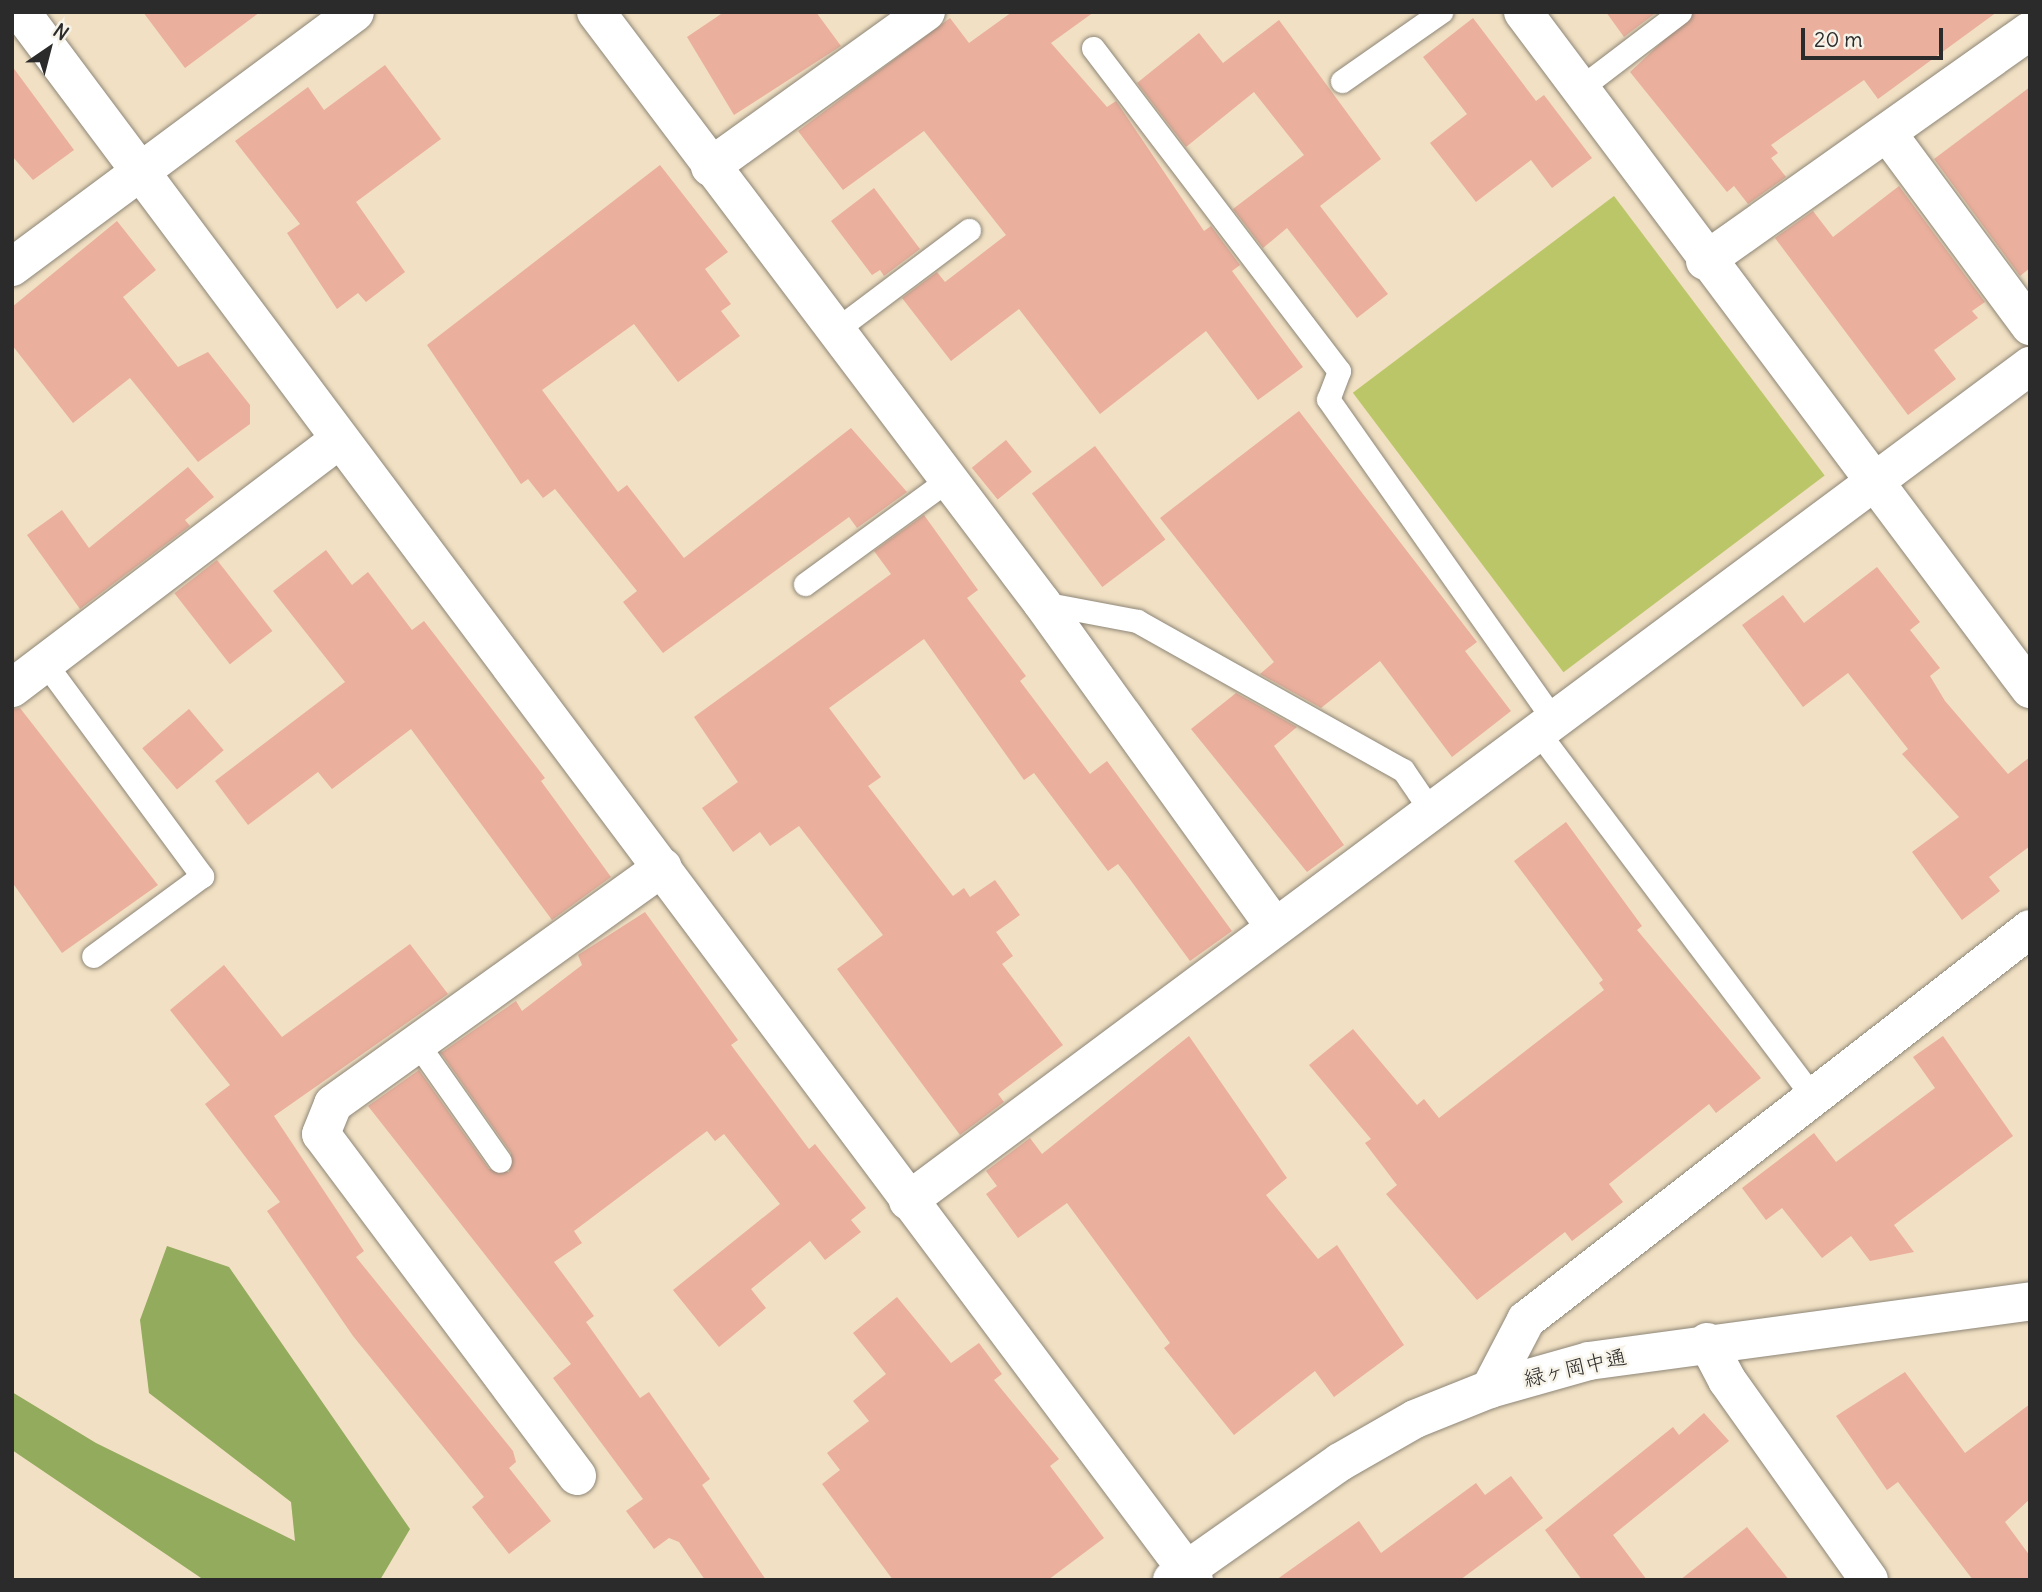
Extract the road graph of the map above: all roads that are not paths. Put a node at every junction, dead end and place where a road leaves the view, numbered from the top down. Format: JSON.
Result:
{"nodes":[{"id":1,"x":21,"y":12,"type":"edge"},
{"id":2,"x":355,"y":12,"type":"edge"},
{"id":3,"x":596,"y":12,"type":"edge"},
{"id":4,"x":926,"y":12,"type":"edge"},
{"id":5,"x":1441,"y":12,"type":"edge"},
{"id":6,"x":1523,"y":12,"type":"edge"},
{"id":7,"x":1680,"y":12,"type":"edge"},
{"id":8,"x":2030,"y":31,"type":"edge"},
{"id":9,"x":1093,"y":48,"type":"dead end"},
{"id":10,"x":1342,"y":81,"type":"dead end"},
{"id":11,"x":1579,"y":89,"type":"junction"},
{"id":12,"x":1888,"y":134,"type":"junction"},
{"id":13,"x":710,"y":167,"type":"junction"},
{"id":14,"x":138,"y":172,"type":"junction"},
{"id":15,"x":969,"y":230,"type":"dead end"},
{"id":16,"x":1705,"y":261,"type":"junction"},
{"id":17,"x":12,"y":267,"type":"edge"},
{"id":18,"x":2030,"y":326,"type":"edge"},
{"id":19,"x":837,"y":329,"type":"junction"},
{"id":20,"x":2030,"y":366,"type":"edge"},
{"id":21,"x":339,"y":440,"type":"junction"},
{"id":22,"x":949,"y":479,"type":"junction"},
{"id":23,"x":1874,"y":484,"type":"junction"},
{"id":24,"x":805,"y":584,"type":"dead end"},
{"id":25,"x":1042,"y":603,"type":"junction"},
{"id":26,"x":45,"y":663,"type":"junction"},
{"id":27,"x":12,"y":688,"type":"edge"},
{"id":28,"x":2030,"y":689,"type":"edge"},
{"id":29,"x":1546,"y":726,"type":"junction"},
{"id":30,"x":1431,"y":811,"type":"junction"},
{"id":31,"x":663,"y":867,"type":"junction"},
{"id":32,"x":1275,"y":926,"type":"junction"},
{"id":33,"x":2030,"y":929,"type":"edge"},
{"id":34,"x":93,"y":956,"type":"dead end"},
{"id":35,"x":417,"y":1043,"type":"junction"},
{"id":36,"x":1813,"y":1097,"type":"junction"},
{"id":37,"x":500,"y":1161,"type":"dead end"},
{"id":38,"x":908,"y":1201,"type":"junction"},
{"id":39,"x":2030,"y":1301,"type":"edge"},
{"id":40,"x":1707,"y":1342,"type":"junction"},
{"id":41,"x":1490,"y":1389,"type":"junction"},
{"id":42,"x":577,"y":1476,"type":"dead end"},
{"id":43,"x":1184,"y":1576,"type":"edge"},
{"id":44,"x":1870,"y":1580,"type":"edge"}],
"edges":[{"from":1,"to":14,"type":"street"},
{"from":2,"to":14,"type":"street"},
{"from":3,"to":13,"type":"street"},
{"from":4,"to":13,"type":"street"},
{"from":5,"to":10,"type":"lane"},
{"from":6,"to":11,"type":"street"},
{"from":7,"to":11,"type":"lane"},
{"from":8,"to":12,"type":"street"},
{"from":9,"to":29,"type":"lane"},
{"from":11,"to":16,"type":"street"},
{"from":12,"to":16,"type":"street"},
{"from":12,"to":18,"type":"street"},
{"from":13,"to":19,"type":"street"},
{"from":14,"to":17,"type":"street"},
{"from":14,"to":21,"type":"street"},
{"from":15,"to":19,"type":"lane"},
{"from":16,"to":23,"type":"street"},
{"from":19,"to":22,"type":"street"},
{"from":20,"to":23,"type":"street"},
{"from":21,"to":26,"type":"street"},
{"from":21,"to":31,"type":"street"},
{"from":22,"to":24,"type":"lane"},
{"from":22,"to":25,"type":"street"},
{"from":23,"to":28,"type":"street"},
{"from":23,"to":29,"type":"street"},
{"from":25,"to":30,"type":"lane"},
{"from":25,"to":32,"type":"street"},
{"from":26,"to":27,"type":"street"},
{"from":26,"to":34,"type":"lane"},
{"from":29,"to":30,"type":"street"},
{"from":29,"to":36,"type":"lane"},
{"from":30,"to":32,"type":"street"},
{"from":31,"to":35,"type":"street"},
{"from":31,"to":38,"type":"street"},
{"from":32,"to":38,"type":"street"},
{"from":33,"to":36,"type":"street"},
{"from":35,"to":37,"type":"lane"},
{"from":35,"to":42,"type":"street"},
{"from":36,"to":41,"type":"street"},
{"from":38,"to":43,"type":"street"},
{"from":39,"to":40,"type":"street","name":"緑ヶ岡中通"},
{"from":40,"to":41,"type":"street","name":"緑ヶ岡中通"},
{"from":40,"to":44,"type":"street"},
{"from":41,"to":43,"type":"street","name":"緑ヶ岡中通"}]}
